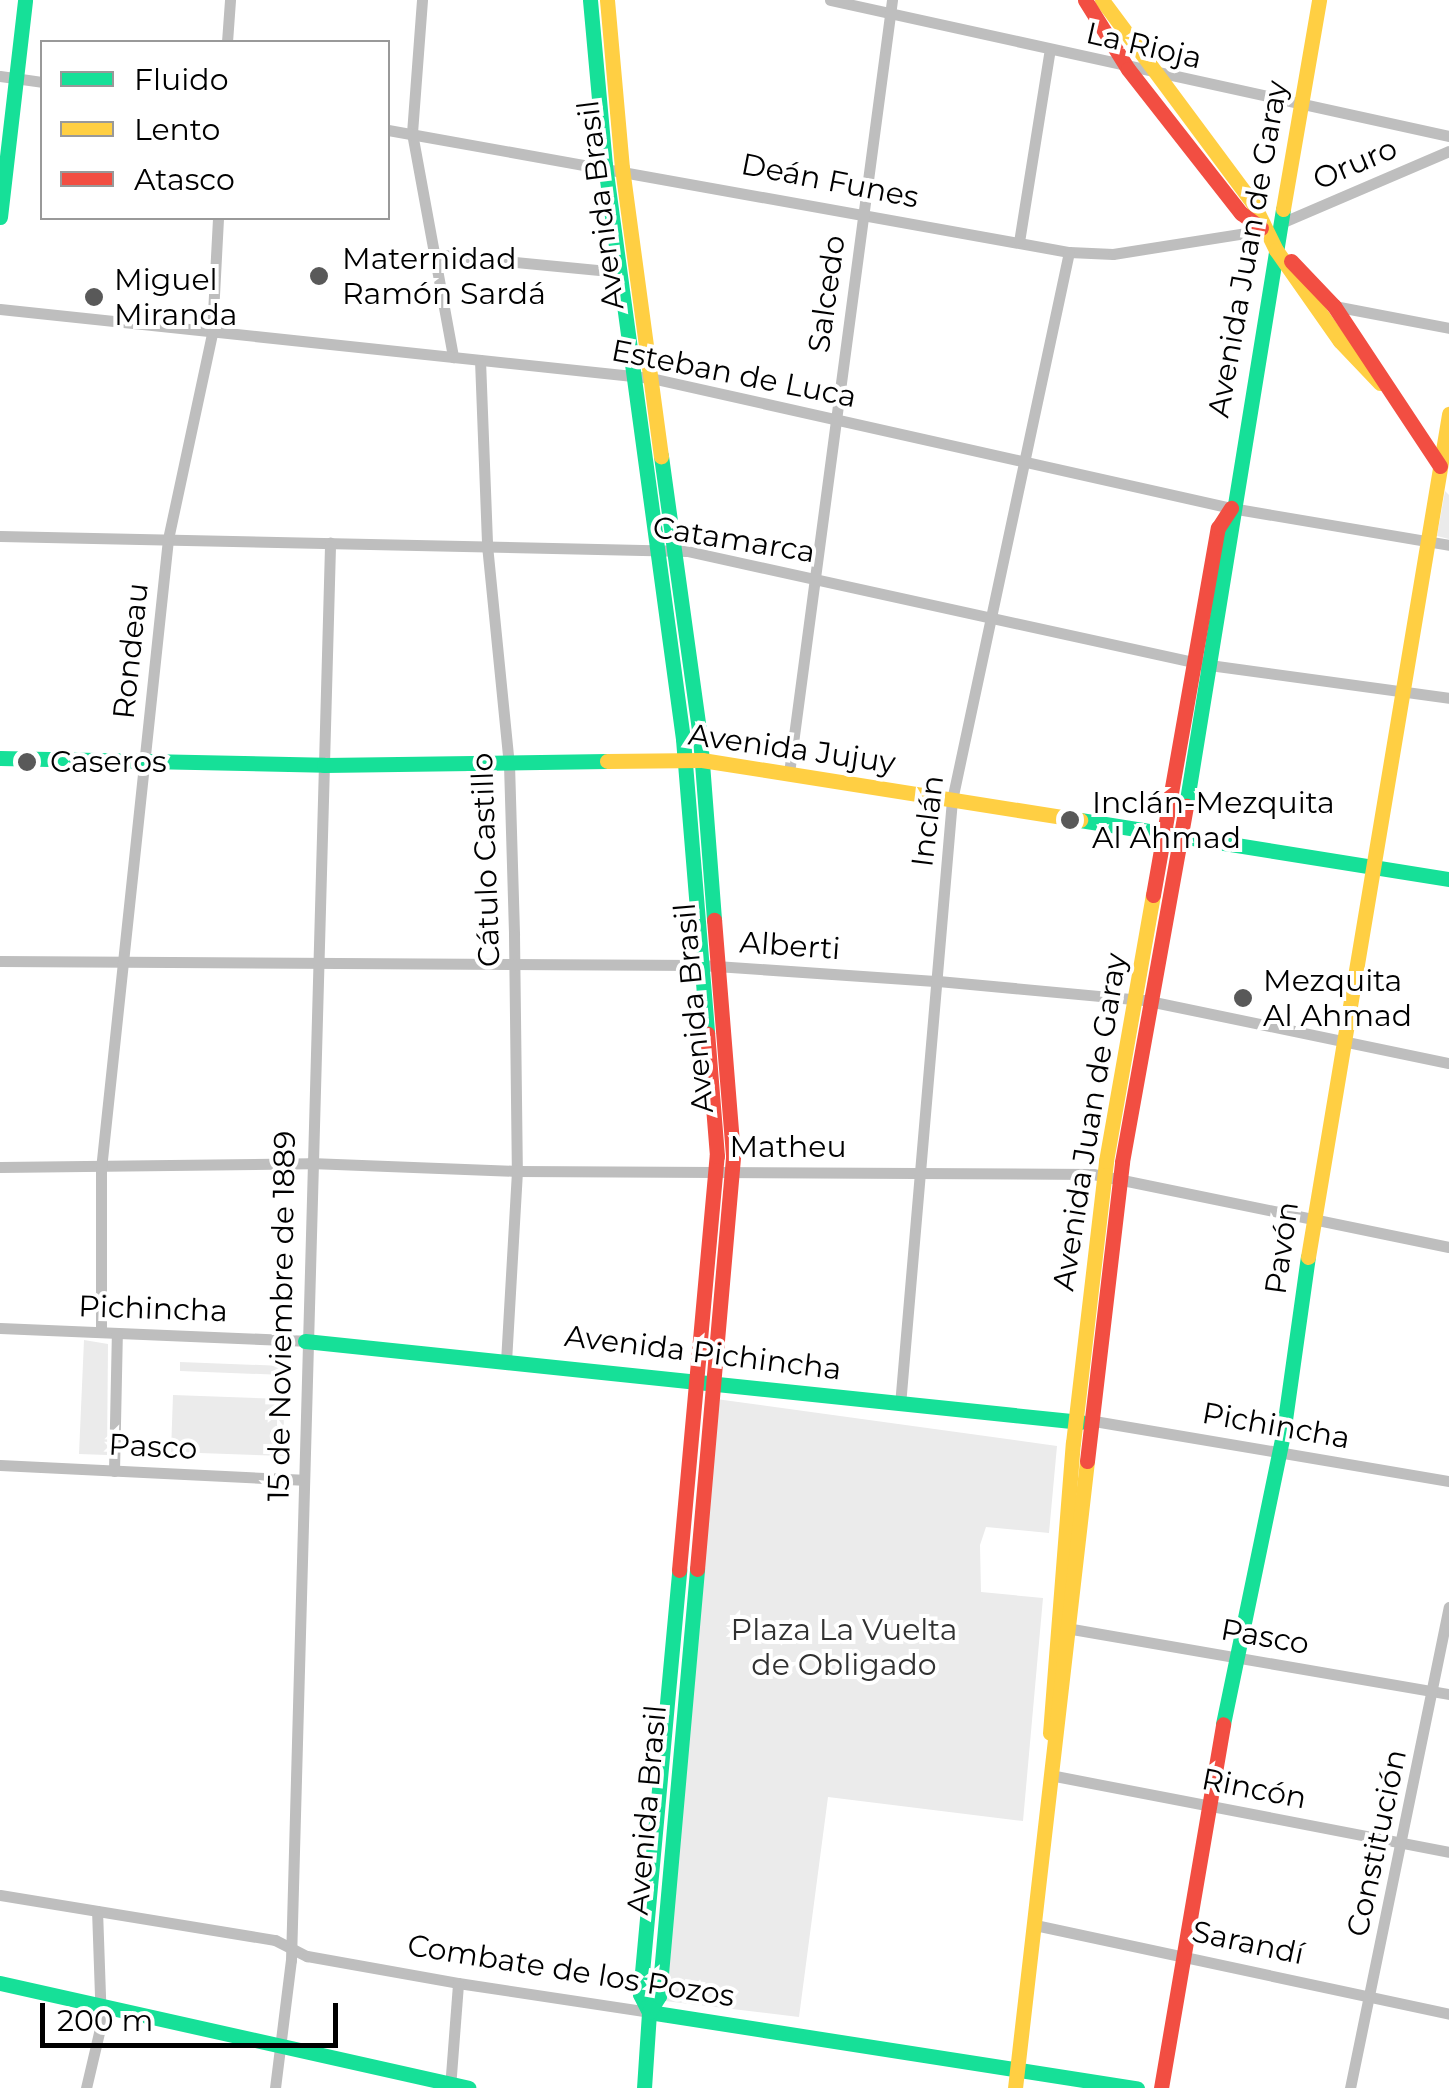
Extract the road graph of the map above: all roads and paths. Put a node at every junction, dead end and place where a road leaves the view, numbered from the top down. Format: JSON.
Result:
{"nodes":[{"id":1,"x":24,"y":0,"type":"edge"},
{"id":2,"x":230,"y":0,"type":"edge"},
{"id":3,"x":422,"y":0,"type":"edge"},
{"id":4,"x":590,"y":0,"type":"edge"},
{"id":5,"x":607,"y":0,"type":"edge"},
{"id":6,"x":830,"y":0,"type":"edge"},
{"id":7,"x":1085,"y":0,"type":"edge"},
{"id":8,"x":1102,"y":0,"type":"edge"},
{"id":9,"x":1320,"y":0,"type":"edge"},
{"id":10,"x":891,"y":6,"type":"edge"},
{"id":11,"x":1115,"y":8,"type":"edge"},
{"id":12,"x":228,"y":40,"type":"edge"},
{"id":13,"x":1050,"y":49,"type":"junction"},
{"id":14,"x":1128,"y":69,"type":"junction"},
{"id":15,"x":1158,"y":76,"type":"junction"},
{"id":16,"x":8,"y":77,"type":"edge"},
{"id":17,"x":40,"y":82,"type":"edge"},
{"id":18,"x":1302,"y":105,"type":"junction"},
{"id":19,"x":390,"y":130,"type":"edge"},
{"id":20,"x":412,"y":134,"type":"junction"},
{"id":21,"x":1449,"y":136,"type":"edge"},
{"id":22,"x":1449,"y":151,"type":"edge"},
{"id":23,"x":614,"y":166,"type":"junction"},
{"id":24,"x":2,"y":188,"type":"edge"},
{"id":25,"x":863,"y":213,"type":"junction"},
{"id":26,"x":0,"y":217,"type":"edge"},
{"id":27,"x":218,"y":220,"type":"edge"},
{"id":28,"x":1281,"y":223,"type":"junction"},
{"id":29,"x":1264,"y":230,"type":"junction"},
{"id":30,"x":1020,"y":242,"type":"junction"},
{"id":31,"x":1276,"y":250,"type":"junction"},
{"id":32,"x":1069,"y":252,"type":"junction"},
{"id":33,"x":432,"y":254,"type":"junction"},
{"id":34,"x":620,"y":272,"type":"junction"},
{"id":35,"x":1334,"y":306,"type":"junction"},
{"id":36,"x":0,"y":310,"type":"edge"},
{"id":37,"x":1449,"y":328,"type":"edge"},
{"id":38,"x":212,"y":333,"type":"junction"},
{"id":39,"x":452,"y":357,"type":"junction"},
{"id":40,"x":480,"y":360,"type":"junction"},
{"id":41,"x":643,"y":377,"type":"junction"},
{"id":42,"x":1380,"y":383,"type":"junction"},
{"id":43,"x":1449,"y":414,"type":"edge"},
{"id":44,"x":836,"y":420,"type":"junction"},
{"id":45,"x":1025,"y":461,"type":"junction"},
{"id":46,"x":1445,"y":472,"type":"edge"},
{"id":47,"x":1231,"y":508,"type":"junction"},
{"id":48,"x":0,"y":536,"type":"edge"},
{"id":49,"x":168,"y":539,"type":"junction"},
{"id":50,"x":1429,"y":542,"type":"junction"},
{"id":51,"x":330,"y":543,"type":"junction"},
{"id":52,"x":488,"y":545,"type":"junction"},
{"id":53,"x":1449,"y":545,"type":"edge"},
{"id":54,"x":666,"y":550,"type":"junction"},
{"id":55,"x":814,"y":578,"type":"junction"},
{"id":56,"x":992,"y":617,"type":"junction"},
{"id":57,"x":1193,"y":663,"type":"junction"},
{"id":58,"x":1210,"y":666,"type":"junction"},
{"id":59,"x":1404,"y":692,"type":"junction"},
{"id":60,"x":1449,"y":698,"type":"edge"},
{"id":61,"x":0,"y":758,"type":"edge"},
{"id":62,"x":684,"y":760,"type":"junction"},
{"id":63,"x":702,"y":760,"type":"junction"},
{"id":64,"x":144,"y":763,"type":"junction"},
{"id":65,"x":509,"y":764,"type":"junction"},
{"id":66,"x":324,"y":765,"type":"junction"},
{"id":67,"x":789,"y":773,"type":"junction"},
{"id":68,"x":952,"y":800,"type":"junction"},
{"id":69,"x":1164,"y":836,"type":"junction"},
{"id":70,"x":1181,"y":839,"type":"junction"},
{"id":71,"x":1376,"y":870,"type":"junction"},
{"id":72,"x":1449,"y":879,"type":"edge"},
{"id":73,"x":0,"y":961,"type":"edge"},
{"id":74,"x":317,"y":962,"type":"junction"},
{"id":75,"x":124,"y":963,"type":"junction"},
{"id":76,"x":515,"y":965,"type":"junction"},
{"id":77,"x":701,"y":965,"type":"junction"},
{"id":78,"x":718,"y":966,"type":"junction"},
{"id":79,"x":938,"y":981,"type":"junction"},
{"id":80,"x":1135,"y":999,"type":"junction"},
{"id":81,"x":1153,"y":1002,"type":"junction"},
{"id":82,"x":1346,"y":1037,"type":"junction"},
{"id":83,"x":1449,"y":1063,"type":"edge"},
{"id":84,"x":310,"y":1163,"type":"junction"},
{"id":85,"x":0,"y":1167,"type":"edge"},
{"id":86,"x":101,"y":1169,"type":"junction"},
{"id":87,"x":517,"y":1171,"type":"junction"},
{"id":88,"x":921,"y":1171,"type":"junction"},
{"id":89,"x":725,"y":1172,"type":"junction"},
{"id":90,"x":1112,"y":1177,"type":"junction"},
{"id":91,"x":1313,"y":1219,"type":"junction"},
{"id":92,"x":1449,"y":1247,"type":"edge"},
{"id":93,"x":0,"y":1328,"type":"edge"},
{"id":94,"x":101,"y":1332,"type":"junction"},
{"id":95,"x":118,"y":1332,"type":"junction"},
{"id":96,"x":305,"y":1341,"type":"junction"},
{"id":97,"x":506,"y":1358,"type":"junction"},
{"id":98,"x":695,"y":1379,"type":"junction"},
{"id":99,"x":713,"y":1381,"type":"junction"},
{"id":100,"x":900,"y":1405,"type":"junction"},
{"id":101,"x":1094,"y":1421,"type":"junction"},
{"id":102,"x":1076,"y":1423,"type":"junction"},
{"id":103,"x":1279,"y":1453,"type":"junction"},
{"id":104,"x":0,"y":1466,"type":"edge"},
{"id":105,"x":114,"y":1471,"type":"junction"},
{"id":106,"x":303,"y":1480,"type":"junction"},
{"id":107,"x":1449,"y":1481,"type":"edge"},
{"id":108,"x":1449,"y":1607,"type":"edge"},
{"id":109,"x":1072,"y":1629,"type":"junction"},
{"id":110,"x":1238,"y":1658,"type":"junction"},
{"id":111,"x":1433,"y":1691,"type":"junction"},
{"id":112,"x":1449,"y":1694,"type":"edge"},
{"id":113,"x":1052,"y":1753,"type":"junction"},
{"id":114,"x":1050,"y":1775,"type":"junction"},
{"id":115,"x":1206,"y":1805,"type":"junction"},
{"id":116,"x":1404,"y":1842,"type":"junction"},
{"id":117,"x":1449,"y":1852,"type":"edge"},
{"id":118,"x":0,"y":1894,"type":"edge"},
{"id":119,"x":97,"y":1911,"type":"junction"},
{"id":120,"x":1035,"y":1926,"type":"junction"},
{"id":121,"x":291,"y":1949,"type":"junction"},
{"id":122,"x":1178,"y":1954,"type":"junction"},
{"id":123,"x":0,"y":1983,"type":"edge"},
{"id":124,"x":458,"y":1984,"type":"junction"},
{"id":125,"x":1371,"y":1995,"type":"junction"},
{"id":126,"x":102,"y":2006,"type":"junction"},
{"id":127,"x":650,"y":2012,"type":"junction"},
{"id":128,"x":1449,"y":2014,"type":"edge"},
{"id":129,"x":285,"y":2046,"type":"junction"},
{"id":130,"x":1021,"y":2068,"type":"junction"},
{"id":131,"x":450,"y":2086,"type":"edge"},
{"id":132,"x":86,"y":2088,"type":"edge"},
{"id":133,"x":275,"y":2088,"type":"edge"},
{"id":134,"x":468,"y":2088,"type":"edge"},
{"id":135,"x":644,"y":2088,"type":"edge"},
{"id":136,"x":1014,"y":2088,"type":"edge"},
{"id":137,"x":1026,"y":2088,"type":"edge"},
{"id":138,"x":1137,"y":2088,"type":"edge"},
{"id":139,"x":1160,"y":2088,"type":"edge"},
{"id":140,"x":1350,"y":2088,"type":"edge"}],
"edges":[{"from":1,"to":16,"type":"main road"},
{"from":2,"to":12,"type":"street"},
{"from":3,"to":20,"type":"street"},
{"from":4,"to":23,"type":"main road","name":"Avenida Brasil"},
{"from":5,"to":23,"type":"main road","name":"Avenida Brasil"},
{"from":6,"to":10,"type":"street","name":"La Rioja"},
{"from":7,"to":14,"type":"main road"},
{"from":8,"to":11,"type":"main road"},
{"from":9,"to":18,"type":"main road","name":"Avenida Juan de Garay"},
{"from":10,"to":13,"type":"street","name":"La Rioja"},
{"from":10,"to":25,"type":"street","name":"Salcedo"},
{"from":11,"to":15,"type":"main road"},
{"from":13,"to":14,"type":"street","name":"La Rioja"},
{"from":13,"to":30,"type":"street"},
{"from":14,"to":15,"type":"street","name":"La Rioja"},
{"from":14,"to":29,"type":"main road"},
{"from":15,"to":18,"type":"street","name":"La Rioja"},
{"from":15,"to":29,"type":"main road"},
{"from":16,"to":17,"type":"street"},
{"from":16,"to":24,"type":"main road"},
{"from":18,"to":21,"type":"street","name":"La Rioja"},
{"from":18,"to":28,"type":"main road","name":"Avenida Juan de Garay"},
{"from":19,"to":20,"type":"street","name":"Deán Funes"},
{"from":20,"to":23,"type":"street","name":"Deán Funes"},
{"from":20,"to":33,"type":"street"},
{"from":22,"to":28,"type":"street","name":"Oruro"},
{"from":23,"to":25,"type":"street","name":"Deán Funes"},
{"from":23,"to":34,"type":"main road","name":"Avenida Brasil"},
{"from":23,"to":41,"type":"main road","name":"Avenida Brasil"},
{"from":24,"to":26,"type":"main road"},
{"from":25,"to":30,"type":"street","name":"Deán Funes"},
{"from":25,"to":44,"type":"street","name":"Salcedo"},
{"from":27,"to":38,"type":"street","name":"Rondeau"},
{"from":28,"to":31,"type":"main road","name":"Avenida Juan de Garay"},
{"from":29,"to":31,"type":"main road"},
{"from":29,"to":32,"type":"street","name":"Deán Funes"},
{"from":30,"to":32,"type":"street","name":"Deán Funes"},
{"from":31,"to":35,"type":"main road"},
{"from":31,"to":42,"type":"main road"},
{"from":31,"to":47,"type":"main road","name":"Avenida Juan de Garay"},
{"from":32,"to":45,"type":"street","name":"Inclán"},
{"from":33,"to":34,"type":"street"},
{"from":33,"to":39,"type":"street"},
{"from":34,"to":41,"type":"main road","name":"Avenida Brasil"},
{"from":35,"to":37,"type":"street"},
{"from":35,"to":42,"type":"main road"},
{"from":36,"to":38,"type":"street","name":"Esteban de Luca"},
{"from":38,"to":39,"type":"street","name":"Esteban de Luca"},
{"from":38,"to":49,"type":"street","name":"Rondeau"},
{"from":39,"to":40,"type":"street","name":"Esteban de Luca"},
{"from":40,"to":41,"type":"street","name":"Esteban de Luca"},
{"from":40,"to":52,"type":"street","name":"Cátulo Castillo"},
{"from":41,"to":44,"type":"street","name":"Esteban de Luca"},
{"from":41,"to":54,"type":"main road","name":"Avenida Brasil"},
{"from":42,"to":46,"type":"main road"},
{"from":43,"to":46,"type":"main road","name":"Pavón"},
{"from":44,"to":45,"type":"street","name":"Esteban de Luca"},
{"from":44,"to":55,"type":"street","name":"Salcedo"},
{"from":45,"to":47,"type":"street","name":"Esteban de Luca"},
{"from":45,"to":56,"type":"street","name":"Inclán"},
{"from":46,"to":50,"type":"main road","name":"Pavón"},
{"from":47,"to":50,"type":"street","name":"Esteban de Luca"},
{"from":47,"to":57,"type":"main road","name":"Avenida Juan de Garay"},
{"from":47,"to":58,"type":"main road","name":"Avenida Juan de Garay"},
{"from":48,"to":49,"type":"street","name":"Catamarca"},
{"from":49,"to":51,"type":"street","name":"Catamarca"},
{"from":49,"to":64,"type":"street","name":"Rondeau"},
{"from":50,"to":53,"type":"street","name":"Esteban de Luca"},
{"from":50,"to":59,"type":"main road","name":"Pavón"},
{"from":51,"to":52,"type":"street","name":"Catamarca"},
{"from":51,"to":66,"type":"street","name":"15 de Noviembre de 1889"},
{"from":52,"to":54,"type":"street","name":"Catamarca"},
{"from":52,"to":65,"type":"street","name":"Cátulo Castillo"},
{"from":54,"to":55,"type":"street","name":"Catamarca"},
{"from":54,"to":62,"type":"main road","name":"Avenida Brasil"},
{"from":54,"to":63,"type":"main road","name":"Avenida Brasil"},
{"from":55,"to":56,"type":"street","name":"Catamarca"},
{"from":55,"to":67,"type":"street","name":"Salcedo"},
{"from":56,"to":57,"type":"street","name":"Catamarca"},
{"from":56,"to":68,"type":"street","name":"Inclán"},
{"from":57,"to":58,"type":"street","name":"Catamarca"},
{"from":57,"to":69,"type":"main road","name":"Avenida Juan de Garay"},
{"from":58,"to":59,"type":"street","name":"Catamarca"},
{"from":58,"to":70,"type":"main road","name":"Avenida Juan de Garay"},
{"from":59,"to":60,"type":"street","name":"Catamarca"},
{"from":59,"to":71,"type":"main road","name":"Pavón"},
{"from":61,"to":64,"type":"main road","name":"Avenida Jujuy"},
{"from":62,"to":63,"type":"main road","name":"Avenida Jujuy"},
{"from":62,"to":65,"type":"main road","name":"Avenida Jujuy"},
{"from":62,"to":77,"type":"main road","name":"Avenida Brasil"},
{"from":63,"to":67,"type":"main road","name":"Avenida Jujuy"},
{"from":63,"to":78,"type":"main road","name":"Avenida Brasil"},
{"from":64,"to":66,"type":"main road","name":"Avenida Jujuy"},
{"from":64,"to":75,"type":"street","name":"Rondeau"},
{"from":65,"to":66,"type":"main road","name":"Avenida Jujuy"},
{"from":65,"to":76,"type":"street","name":"Cátulo Castillo"},
{"from":66,"to":74,"type":"street","name":"15 de Noviembre de 1889"},
{"from":67,"to":68,"type":"main road","name":"Avenida Jujuy"},
{"from":68,"to":69,"type":"main road","name":"Avenida Jujuy"},
{"from":68,"to":79,"type":"street","name":"Inclán"},
{"from":69,"to":70,"type":"main road","name":"Avenida Jujuy"},
{"from":69,"to":80,"type":"main road","name":"Avenida Juan de Garay"},
{"from":70,"to":71,"type":"main road","name":"Avenida Jujuy"},
{"from":70,"to":81,"type":"main road","name":"Avenida Juan de Garay"},
{"from":71,"to":72,"type":"main road","name":"Avenida Jujuy"},
{"from":71,"to":82,"type":"main road","name":"Pavón"},
{"from":73,"to":75,"type":"street","name":"Alberti"},
{"from":74,"to":75,"type":"street","name":"Alberti"},
{"from":74,"to":76,"type":"street","name":"Alberti"},
{"from":74,"to":84,"type":"street","name":"15 de Noviembre de 1889"},
{"from":75,"to":86,"type":"street","name":"Rondeau"},
{"from":76,"to":77,"type":"street","name":"Alberti"},
{"from":76,"to":87,"type":"street","name":"Cátulo Castillo"},
{"from":77,"to":78,"type":"street","name":"Alberti"},
{"from":77,"to":89,"type":"main road","name":"Avenida Brasil"},
{"from":78,"to":79,"type":"street","name":"Alberti"},
{"from":78,"to":89,"type":"main road","name":"Avenida Brasil"},
{"from":79,"to":80,"type":"street","name":"Alberti"},
{"from":79,"to":88,"type":"street","name":"Inclán"},
{"from":80,"to":81,"type":"street","name":"Alberti"},
{"from":80,"to":90,"type":"main road","name":"Avenida Juan de Garay"},
{"from":81,"to":82,"type":"street","name":"Alberti"},
{"from":81,"to":90,"type":"main road","name":"Avenida Juan de Garay"},
{"from":82,"to":83,"type":"street","name":"Alberti"},
{"from":82,"to":91,"type":"main road","name":"Pavón"},
{"from":84,"to":86,"type":"street","name":"Matheu"},
{"from":84,"to":87,"type":"street","name":"Matheu"},
{"from":84,"to":96,"type":"street","name":"15 de Noviembre de 1889"},
{"from":85,"to":86,"type":"street","name":"Matheu"},
{"from":86,"to":94,"type":"street","name":"Rondeau"},
{"from":87,"to":89,"type":"street","name":"Matheu"},
{"from":87,"to":97,"type":"street","name":"Cátulo Castillo"},
{"from":88,"to":89,"type":"street","name":"Matheu"},
{"from":88,"to":90,"type":"street","name":"Matheu"},
{"from":88,"to":100,"type":"street","name":"Inclán"},
{"from":89,"to":98,"type":"main road","name":"Avenida Brasil"},
{"from":89,"to":99,"type":"main road","name":"Avenida Brasil"},
{"from":90,"to":91,"type":"street","name":"Matheu"},
{"from":90,"to":101,"type":"main road","name":"Avenida Juan de Garay"},
{"from":90,"to":102,"type":"main road","name":"Avenida Juan de Garay"},
{"from":91,"to":92,"type":"street","name":"Matheu"},
{"from":91,"to":103,"type":"main road","name":"Pavón"},
{"from":93,"to":94,"type":"street","name":"Pichincha"},
{"from":94,"to":95,"type":"street","name":"Pichincha"},
{"from":95,"to":96,"type":"street","name":"Pichincha"},
{"from":95,"to":105,"type":"street"},
{"from":96,"to":97,"type":"main road","name":"Avenida Pichincha"},
{"from":96,"to":106,"type":"street","name":"15 de Noviembre de 1889"},
{"from":97,"to":98,"type":"main road","name":"Avenida Pichincha"},
{"from":98,"to":99,"type":"main road","name":"Avenida Pichincha"},
{"from":98,"to":127,"type":"main road","name":"Avenida Brasil"},
{"from":99,"to":100,"type":"main road","name":"Avenida Pichincha"},
{"from":99,"to":127,"type":"main road","name":"Avenida Brasil"},
{"from":100,"to":102,"type":"main road","name":"Avenida Pichincha"},
{"from":101,"to":102,"type":"main road","name":"Avenida Pichincha"},
{"from":101,"to":103,"type":"street","name":"Pichincha"},
{"from":101,"to":109,"type":"main road","name":"Avenida Juan de Garay"},
{"from":102,"to":113,"type":"main road","name":"Avenida Juan de Garay"},
{"from":103,"to":107,"type":"street","name":"Pichincha"},
{"from":103,"to":110,"type":"main road","name":"Pavón"},
{"from":104,"to":105,"type":"street","name":"Pasco"},
{"from":105,"to":106,"type":"street","name":"Pasco"},
{"from":106,"to":121,"type":"street","name":"15 de Noviembre de 1889"},
{"from":108,"to":111,"type":"street","name":"Constitución"},
{"from":109,"to":110,"type":"street","name":"Pasco"},
{"from":109,"to":113,"type":"main road","name":"Avenida Juan de Garay"},
{"from":110,"to":111,"type":"street","name":"Pasco"},
{"from":110,"to":115,"type":"main road","name":"Pavón"},
{"from":111,"to":112,"type":"street","name":"Pasco"},
{"from":111,"to":116,"type":"street","name":"Constitución"},
{"from":113,"to":114,"type":"main road","name":"Avenida Juan de Garay"},
{"from":114,"to":115,"type":"street","name":"Rincón"},
{"from":114,"to":120,"type":"main road","name":"Avenida Juan de Garay"},
{"from":115,"to":116,"type":"street","name":"Rincón"},
{"from":115,"to":122,"type":"main road","name":"Pavón"},
{"from":116,"to":117,"type":"street","name":"Rincón"},
{"from":116,"to":125,"type":"street","name":"Constitución"},
{"from":118,"to":119,"type":"street","name":"Combate de los Pozos"},
{"from":119,"to":121,"type":"street","name":"Combate de los Pozos"},
{"from":119,"to":126,"type":"street"},
{"from":120,"to":122,"type":"street","name":"Sarandí"},
{"from":120,"to":130,"type":"main road","name":"Avenida Juan de Garay"},
{"from":121,"to":124,"type":"street","name":"Combate de los Pozos"},
{"from":121,"to":129,"type":"street","name":"15 de Noviembre de 1889"},
{"from":122,"to":125,"type":"street","name":"Sarandí"},
{"from":122,"to":139,"type":"main road","name":"Pavón"},
{"from":123,"to":126,"type":"main road"},
{"from":124,"to":127,"type":"street","name":"Combate de los Pozos"},
{"from":124,"to":131,"type":"street"},
{"from":125,"to":128,"type":"street","name":"Sarandí"},
{"from":125,"to":140,"type":"street","name":"Constitución"},
{"from":126,"to":129,"type":"main road"},
{"from":126,"to":132,"type":"street"},
{"from":127,"to":130,"type":"main road","name":"Combate de los Pozos"},
{"from":127,"to":135,"type":"main road","name":"Avenida Brasil"},
{"from":129,"to":131,"type":"main road"},
{"from":129,"to":133,"type":"street","name":"15 de Noviembre de 1889"},
{"from":130,"to":136,"type":"main road","name":"Avenida Juan de Garay"},
{"from":130,"to":137,"type":"street"},
{"from":130,"to":138,"type":"main road","name":"Combate de los Pozos"},
{"from":131,"to":134,"type":"main road"}]}
